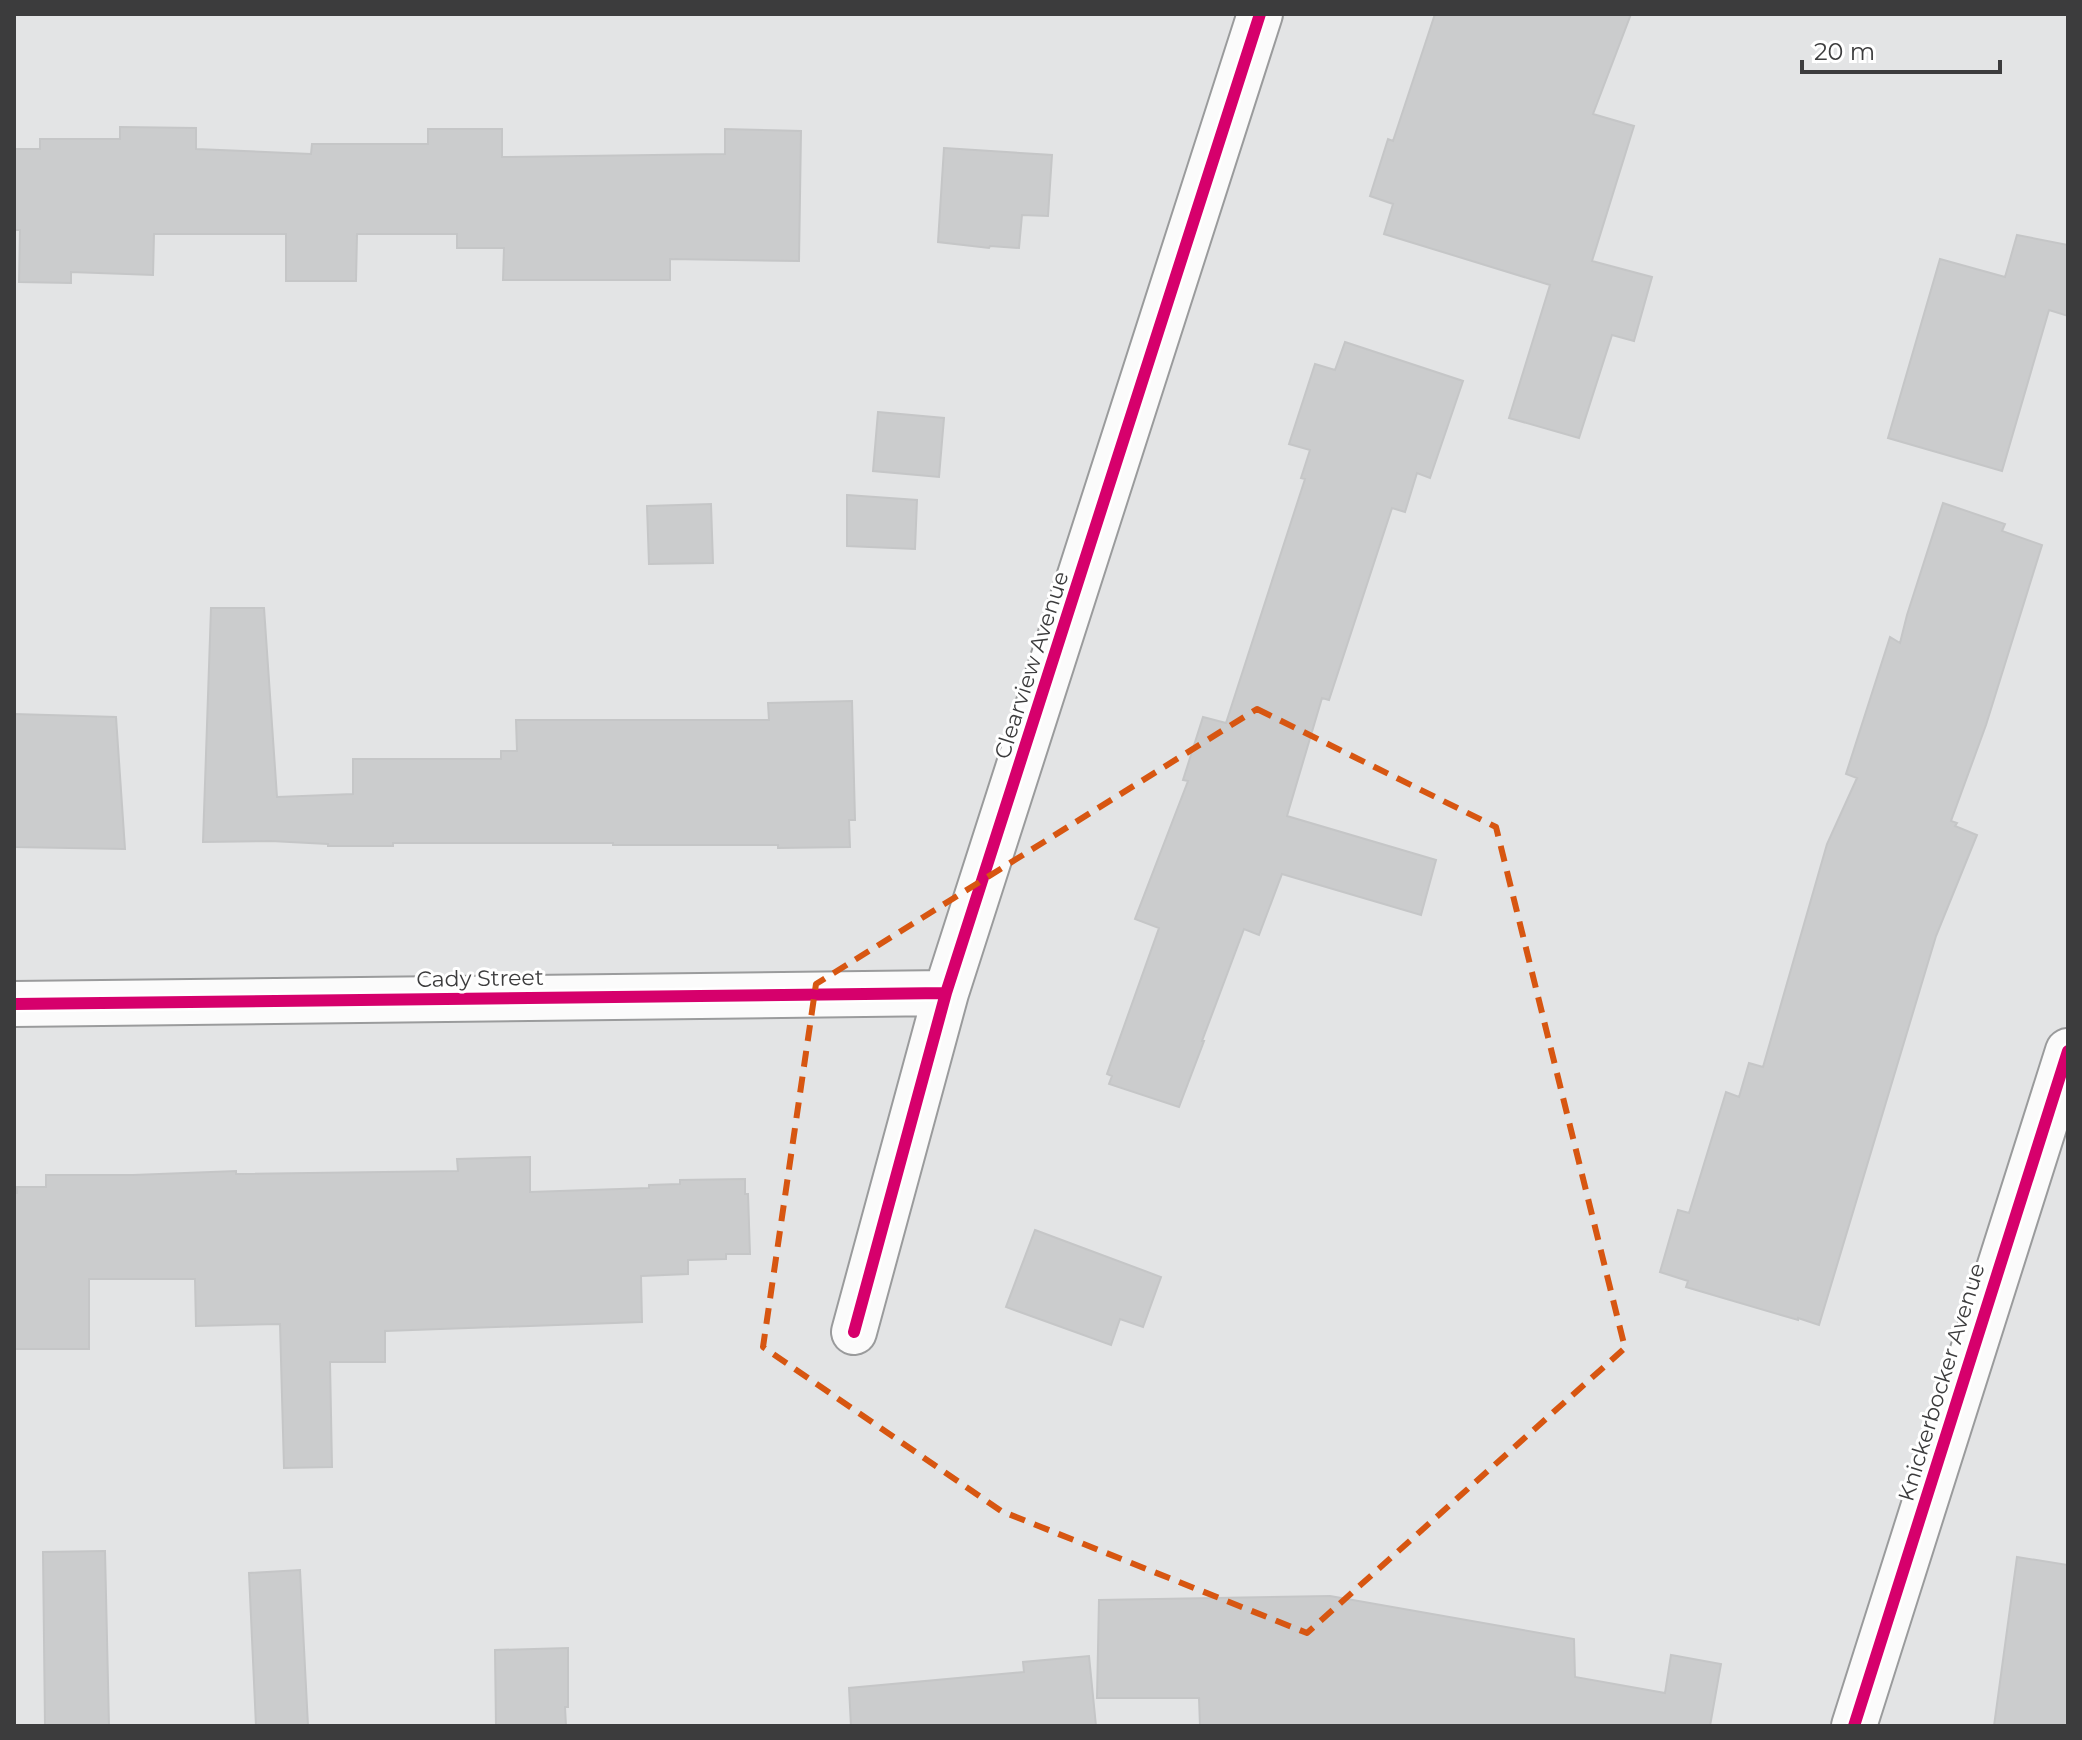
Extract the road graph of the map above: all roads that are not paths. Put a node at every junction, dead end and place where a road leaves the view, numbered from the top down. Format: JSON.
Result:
{"nodes":[{"id":1,"x":1260,"y":14,"type":"edge"},
{"id":2,"x":946,"y":993,"type":"junction"},
{"id":3,"x":14,"y":1004,"type":"edge"},
{"id":4,"x":2068,"y":1051,"type":"edge"},
{"id":5,"x":854,"y":1332,"type":"dead end"},
{"id":6,"x":1854,"y":1726,"type":"edge"}],
"edges":[{"from":1,"to":2,"type":"street","name":"Clearview Avenue"},
{"from":2,"to":3,"type":"street","name":"Cady Street"},
{"from":2,"to":5,"type":"street","name":"Clearview Avenue"},
{"from":4,"to":6,"type":"street","name":"Knickerbocker Avenue"}]}
